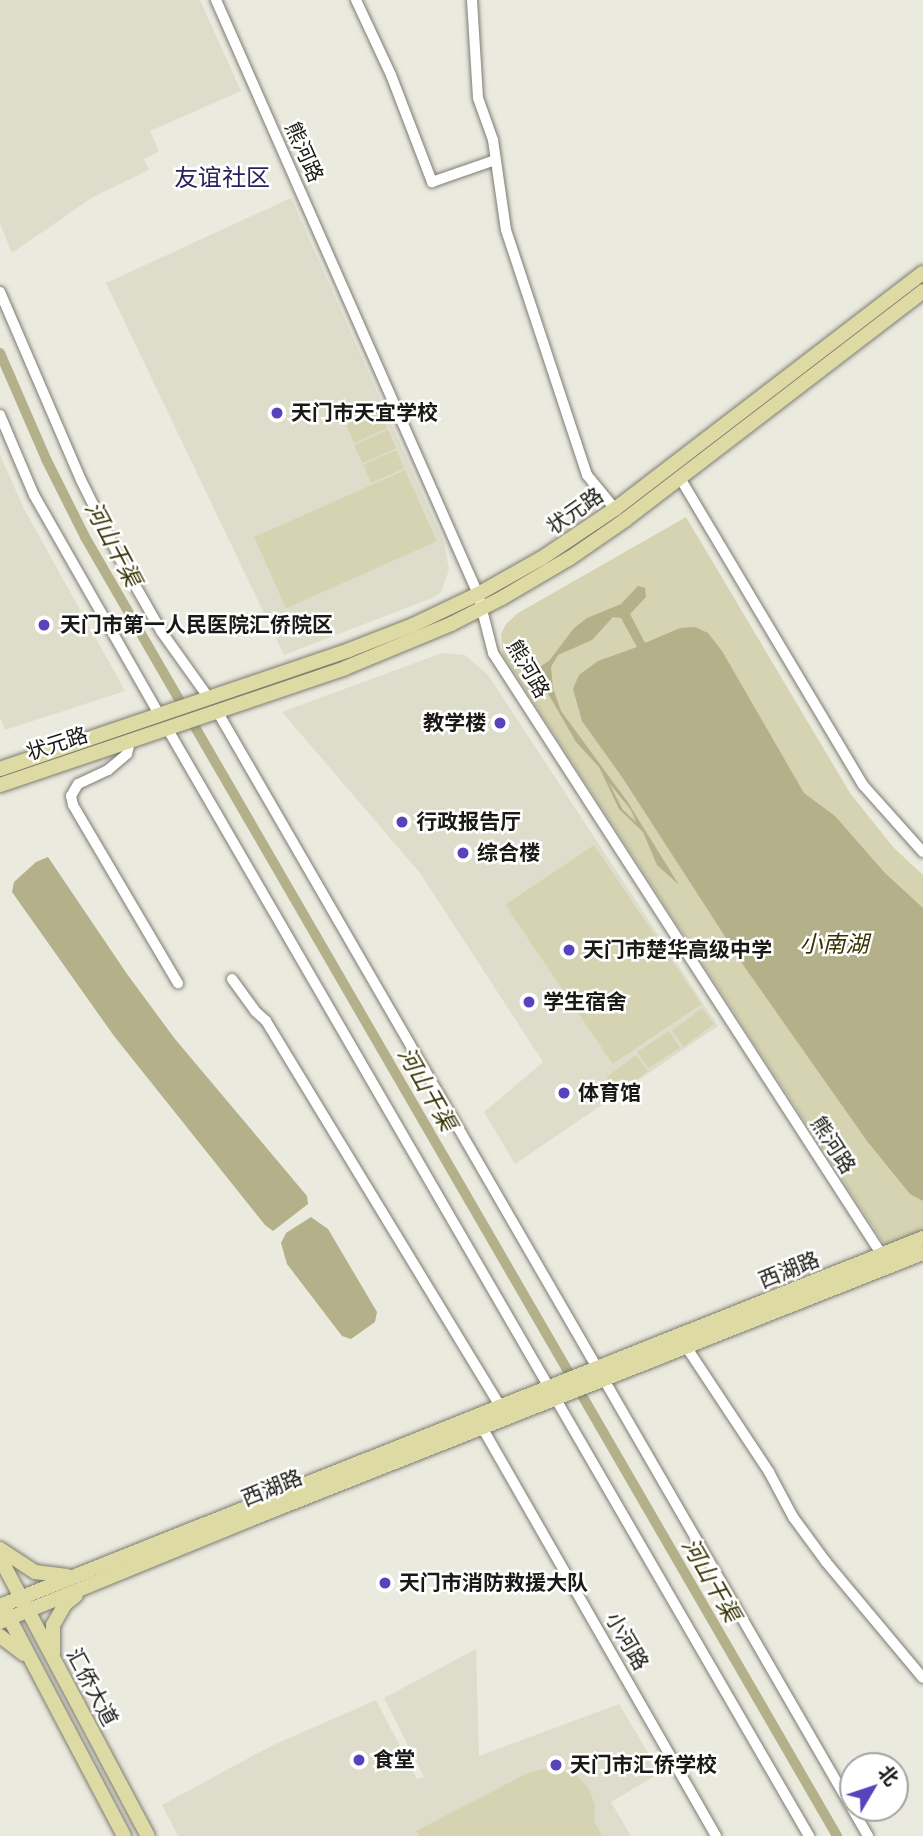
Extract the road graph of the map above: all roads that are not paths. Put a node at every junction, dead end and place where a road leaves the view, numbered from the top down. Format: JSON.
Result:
{"nodes":[{"id":1,"x":216,"y":0,"type":"edge"},
{"id":2,"x":356,"y":0,"type":"edge"},
{"id":3,"x":472,"y":0,"type":"edge"},
{"id":4,"x":495,"y":160,"type":"junction"},
{"id":5,"x":923,"y":273,"type":"edge"},
{"id":6,"x":923,"y":290,"type":"edge"},
{"id":7,"x":0,"y":292,"type":"edge"},
{"id":8,"x":0,"y":415,"type":"edge"},
{"id":9,"x":680,"y":478,"type":"junction"},
{"id":10,"x":615,"y":509,"type":"junction"},
{"id":11,"x":480,"y":601,"type":"junction"},
{"id":12,"x":205,"y":698,"type":"junction"},
{"id":13,"x":214,"y":712,"type":"junction"},
{"id":14,"x":160,"y":714,"type":"junction"},
{"id":15,"x":167,"y":728,"type":"junction"},
{"id":16,"x":130,"y":742,"type":"junction"},
{"id":17,"x":0,"y":769,"type":"edge"},
{"id":18,"x":0,"y":785,"type":"edge"},
{"id":19,"x":923,"y":852,"type":"edge"},
{"id":20,"x":232,"y":979,"type":"dead end"},
{"id":21,"x":178,"y":983,"type":"dead end"},
{"id":22,"x":923,"y":1238,"type":"edge"},
{"id":23,"x":923,"y":1253,"type":"edge"},
{"id":24,"x":885,"y":1261,"type":"junction"},
{"id":25,"x":687,"y":1348,"type":"junction"},
{"id":26,"x":598,"y":1376,"type":"junction"},
{"id":27,"x":555,"y":1392,"type":"junction"},
{"id":28,"x":500,"y":1406,"type":"junction"},
{"id":29,"x":483,"y":1429,"type":"junction"},
{"id":30,"x":0,"y":1549,"type":"edge"},
{"id":31,"x":0,"y":1558,"type":"edge"},
{"id":32,"x":84,"y":1580,"type":"junction"},
{"id":33,"x":21,"y":1597,"type":"junction"},
{"id":34,"x":1,"y":1604,"type":"edge"},
{"id":35,"x":28,"y":1611,"type":"junction"},
{"id":36,"x":5,"y":1620,"type":"edge"},
{"id":37,"x":0,"y":1636,"type":"edge"},
{"id":38,"x":53,"y":1658,"type":"junction"},
{"id":39,"x":35,"y":1667,"type":"junction"},
{"id":40,"x":923,"y":1678,"type":"edge"},
{"id":41,"x":124,"y":1836,"type":"edge"},
{"id":42,"x":148,"y":1836,"type":"edge"},
{"id":43,"x":716,"y":1836,"type":"edge"},
{"id":44,"x":809,"y":1836,"type":"edge"},
{"id":45,"x":868,"y":1836,"type":"edge"}],
"edges":[{"from":1,"to":11,"type":"street","name":"熊河路"},
{"from":2,"to":4,"type":"street"},
{"from":3,"to":4,"type":"street"},
{"from":4,"to":10,"type":"street"},
{"from":5,"to":10,"type":"main road","name":"状元路"},
{"from":6,"to":9,"type":"main road","name":"状元路"},
{"from":7,"to":12,"type":"street"},
{"from":8,"to":14,"type":"street"},
{"from":9,"to":11,"type":"main road","name":"状元路"},
{"from":9,"to":19,"type":"street"},
{"from":10,"to":11,"type":"main road","name":"状元路"},
{"from":11,"to":12,"type":"main road","name":"状元路"},
{"from":11,"to":13,"type":"main road","name":"状元路"},
{"from":11,"to":24,"type":"street","name":"熊河路"},
{"from":12,"to":14,"type":"main road","name":"状元路"},
{"from":13,"to":15,"type":"main road","name":"状元路"},
{"from":13,"to":26,"type":"street"},
{"from":14,"to":17,"type":"main road","name":"状元路"},
{"from":15,"to":16,"type":"main road","name":"状元路"},
{"from":15,"to":27,"type":"street"},
{"from":16,"to":18,"type":"main road","name":"状元路"},
{"from":16,"to":21,"type":"street"},
{"from":20,"to":28,"type":"street"},
{"from":22,"to":24,"type":"main road","name":"西湖路"},
{"from":23,"to":24,"type":"main road","name":"西湖路"},
{"from":24,"to":25,"type":"main road","name":"西湖路"},
{"from":24,"to":26,"type":"main road","name":"西湖路"},
{"from":25,"to":26,"type":"main road","name":"西湖路"},
{"from":25,"to":40,"type":"street"},
{"from":26,"to":27,"type":"main road"},
{"from":26,"to":45,"type":"street"},
{"from":27,"to":28,"type":"main road","name":"西湖路"},
{"from":27,"to":29,"type":"main road","name":"西湖路"},
{"from":27,"to":44,"type":"street"},
{"from":28,"to":32,"type":"main road","name":"西湖路"},
{"from":29,"to":32,"type":"main road","name":"西湖路"},
{"from":29,"to":43,"type":"street","name":"小河路"},
{"from":30,"to":32,"type":"main road"},
{"from":31,"to":33,"type":"main road","name":"汇侨大道"},
{"from":32,"to":33,"type":"main road","name":"西湖路"},
{"from":32,"to":35,"type":"main road","name":"西湖路"},
{"from":32,"to":38,"type":"main road"},
{"from":33,"to":34,"type":"main road","name":"西湖路"},
{"from":33,"to":35,"type":"main road","name":"汇侨大道"},
{"from":34,"to":36,"type":"main road","name":"汇侨大道"},
{"from":35,"to":36,"type":"main road","name":"西湖路"},
{"from":35,"to":38,"type":"main road","name":"汇侨大道"},
{"from":36,"to":39,"type":"main road","name":"汇侨大道"},
{"from":37,"to":39,"type":"main road"},
{"from":38,"to":42,"type":"main road","name":"汇侨大道"},
{"from":39,"to":41,"type":"main road","name":"汇侨大道"}]}
